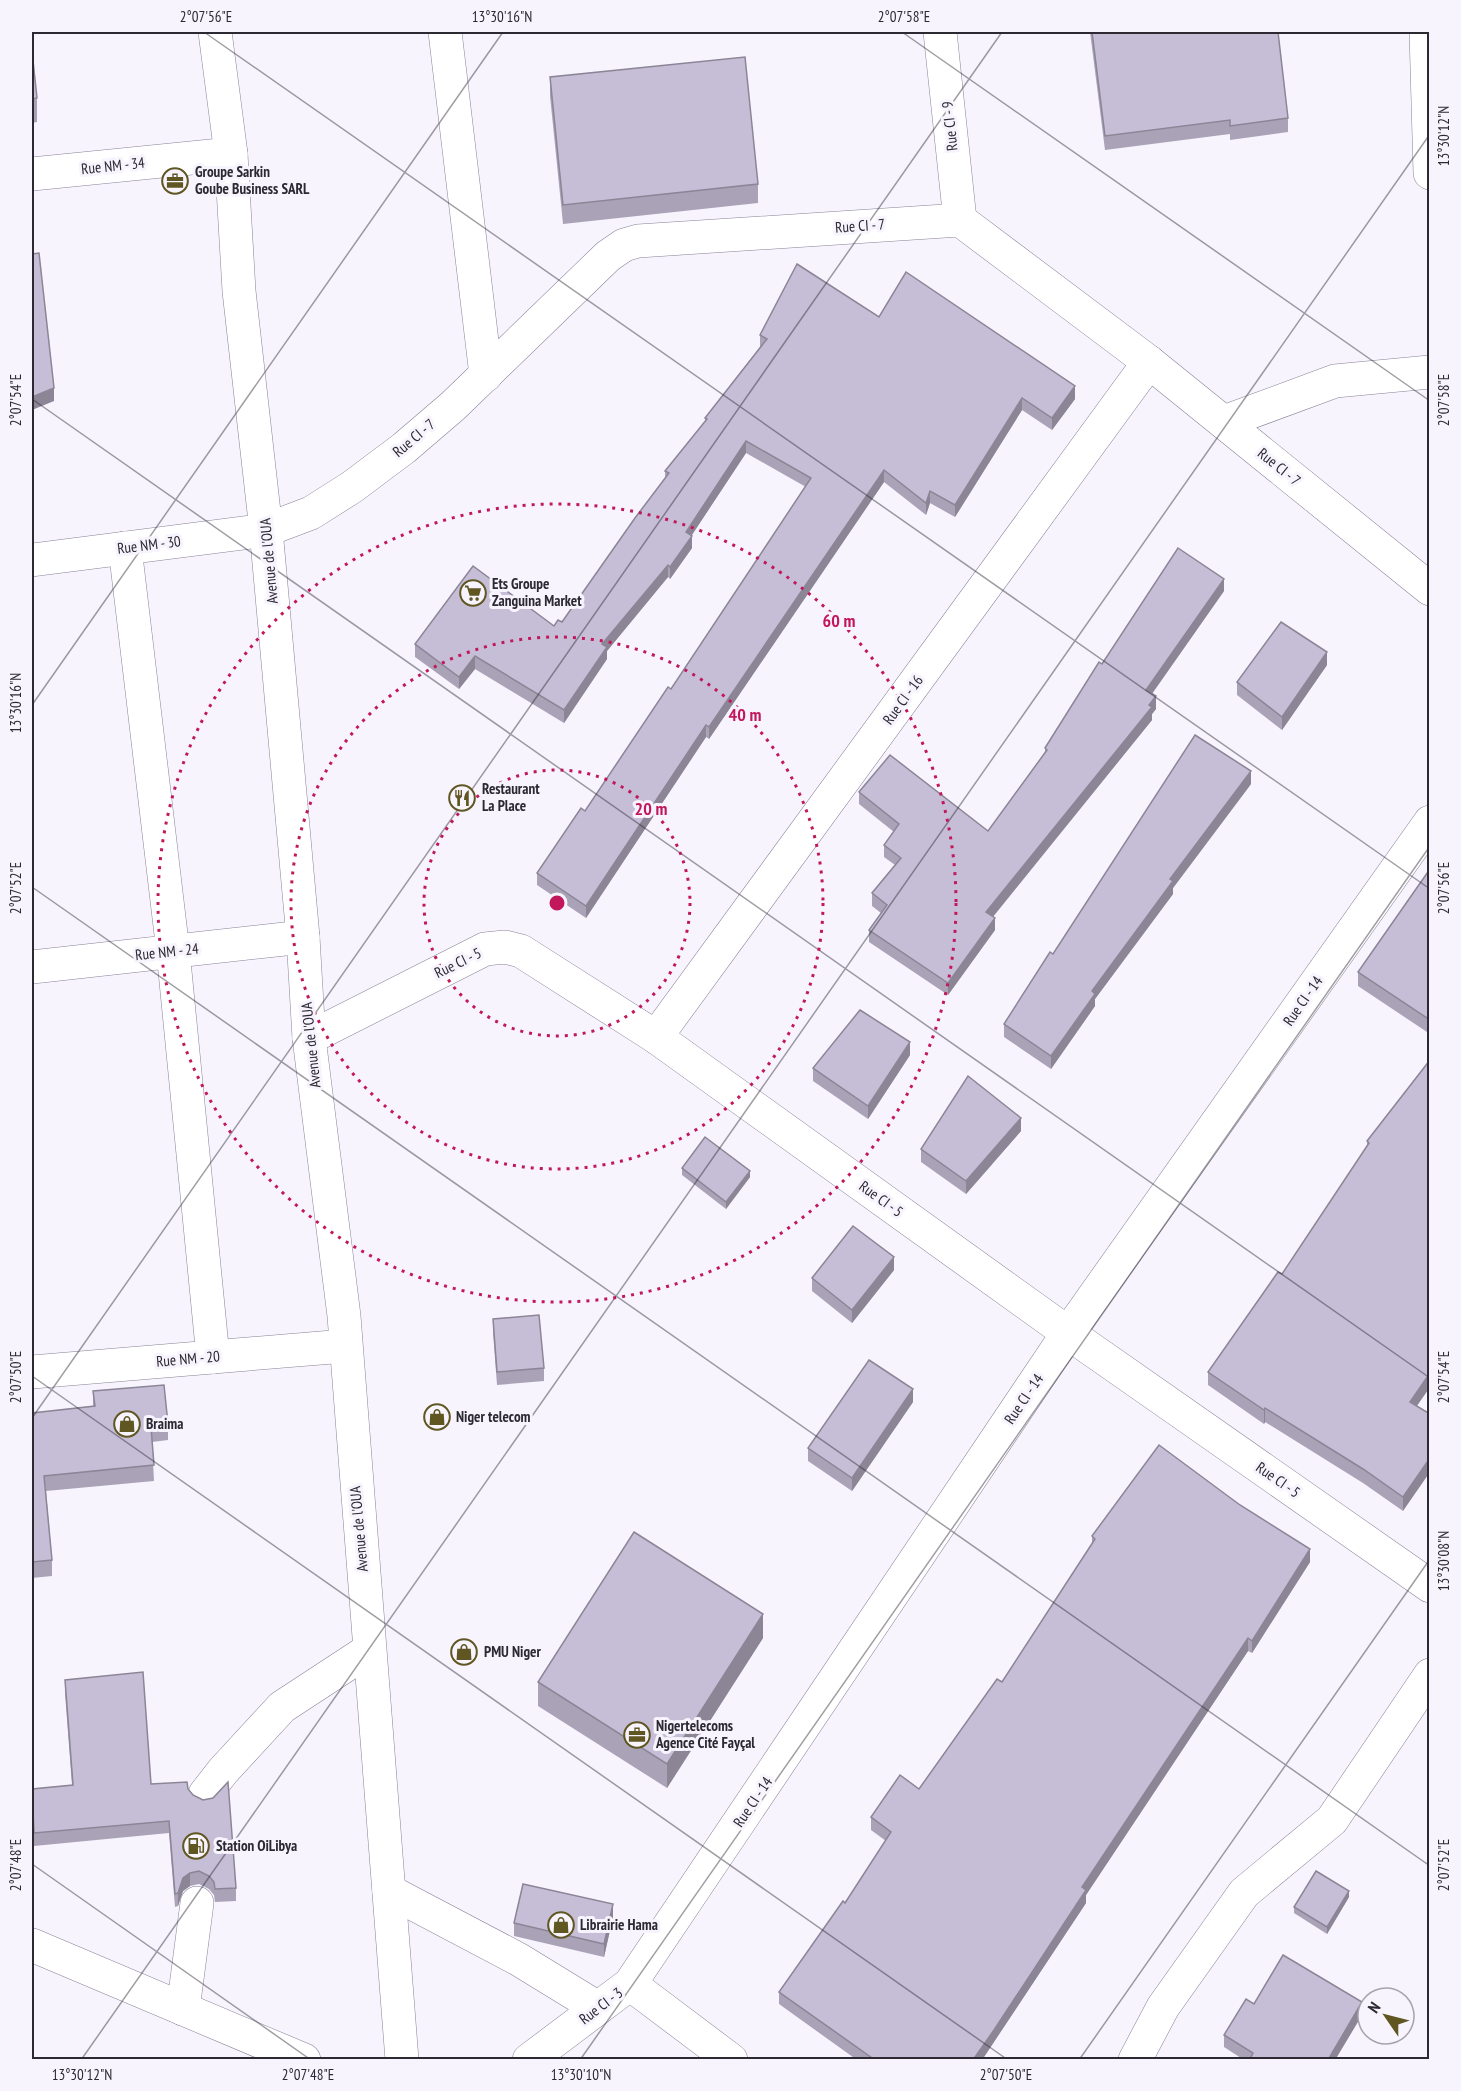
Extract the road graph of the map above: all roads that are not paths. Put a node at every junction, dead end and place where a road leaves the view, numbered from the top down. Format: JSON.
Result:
{"nodes":[{"id":1,"x":215,"y":32,"type":"edge"},
{"id":2,"x":445,"y":32,"type":"edge"},
{"id":3,"x":940,"y":32,"type":"edge"},
{"id":4,"x":1426,"y":32,"type":"edge"},
{"id":5,"x":231,"y":154,"type":"junction"},
{"id":6,"x":1430,"y":173,"type":"edge"},
{"id":7,"x":32,"y":174,"type":"edge"},
{"id":8,"x":960,"y":220,"type":"junction"},
{"id":9,"x":1149,"y":362,"type":"junction"},
{"id":10,"x":1430,"y":372,"type":"edge"},
{"id":11,"x":486,"y":375,"type":"junction"},
{"id":12,"x":1224,"y":422,"type":"junction"},
{"id":13,"x":266,"y":531,"type":"junction"},
{"id":14,"x":126,"y":548,"type":"junction"},
{"id":15,"x":32,"y":560,"type":"edge"},
{"id":16,"x":1430,"y":589,"type":"edge"},
{"id":17,"x":1430,"y":822,"type":"edge"},
{"id":18,"x":303,"y":937,"type":"junction"},
{"id":19,"x":173,"y":951,"type":"junction"},
{"id":20,"x":32,"y":967,"type":"edge"},
{"id":21,"x":656,"y":1037,"type":"junction"},
{"id":22,"x":309,"y":1038,"type":"junction"},
{"id":23,"x":1068,"y":1333,"type":"junction"},
{"id":24,"x":345,"y":1346,"type":"junction"},
{"id":25,"x":213,"y":1357,"type":"junction"},
{"id":26,"x":32,"y":1372,"type":"edge"},
{"id":27,"x":1430,"y":1586,"type":"edge"},
{"id":28,"x":369,"y":1650,"type":"junction"},
{"id":29,"x":1430,"y":1675,"type":"edge"},
{"id":30,"x":205,"y":1794,"type":"dead end"},
{"id":31,"x":389,"y":1891,"type":"junction"},
{"id":32,"x":197,"y":1904,"type":"dead end"},
{"id":33,"x":32,"y":1945,"type":"edge"},
{"id":34,"x":630,"y":1984,"type":"junction"},
{"id":35,"x":598,"y":2008,"type":"junction"},
{"id":36,"x":183,"y":2009,"type":"junction"},
{"id":37,"x":304,"y":2060,"type":"edge"},
{"id":38,"x":402,"y":2060,"type":"edge"},
{"id":39,"x":529,"y":2060,"type":"edge"},
{"id":40,"x":731,"y":2060,"type":"edge"},
{"id":41,"x":1135,"y":2060,"type":"edge"}],
"edges":[{"from":1,"to":5,"type":"street","name":"Avenue de l'OUA"},
{"from":2,"to":11,"type":"street"},
{"from":3,"to":8,"type":"street","name":"Rue CI - 9"},
{"from":4,"to":6,"type":"street"},
{"from":5,"to":7,"type":"street","name":"Rue NM - 34"},
{"from":5,"to":13,"type":"street","name":"Avenue de l'OUA"},
{"from":8,"to":9,"type":"street","name":"Rue CI - 7"},
{"from":8,"to":11,"type":"street","name":"Rue CI - 7"},
{"from":9,"to":12,"type":"street","name":"Rue CI - 7"},
{"from":9,"to":21,"type":"street","name":"Rue CI - 16"},
{"from":10,"to":12,"type":"street"},
{"from":11,"to":13,"type":"street","name":"Rue CI - 7"},
{"from":12,"to":16,"type":"street","name":"Rue CI - 7"},
{"from":13,"to":14,"type":"street","name":"Rue NM - 30"},
{"from":13,"to":18,"type":"street","name":"Avenue de l'OUA"},
{"from":14,"to":15,"type":"street","name":"Rue NM - 30"},
{"from":14,"to":19,"type":"street"},
{"from":17,"to":23,"type":"street","name":"Rue CI - 14"},
{"from":18,"to":19,"type":"street","name":"Rue NM - 24"},
{"from":18,"to":22,"type":"street","name":"Avenue de l'OUA"},
{"from":19,"to":20,"type":"street","name":"Rue NM - 24"},
{"from":19,"to":25,"type":"street"},
{"from":21,"to":22,"type":"street","name":"Rue CI - 5"},
{"from":21,"to":23,"type":"street","name":"Rue CI - 5"},
{"from":22,"to":24,"type":"street","name":"Avenue de l'OUA"},
{"from":23,"to":27,"type":"street","name":"Rue CI - 5"},
{"from":23,"to":34,"type":"street","name":"Rue CI - 14"},
{"from":24,"to":25,"type":"street","name":"Rue NM - 20"},
{"from":24,"to":28,"type":"street","name":"Avenue de l'OUA"},
{"from":25,"to":26,"type":"street","name":"Rue NM - 20"},
{"from":28,"to":30,"type":"street"},
{"from":28,"to":31,"type":"street","name":"Avenue de l'OUA"},
{"from":29,"to":41,"type":"street"},
{"from":31,"to":35,"type":"street"},
{"from":31,"to":38,"type":"street","name":"Avenue de l'OUA"},
{"from":32,"to":36,"type":"street"},
{"from":33,"to":36,"type":"street"},
{"from":34,"to":35,"type":"street","name":"Rue CI - 3"},
{"from":34,"to":40,"type":"street","name":"Rue CI - 3"},
{"from":35,"to":39,"type":"street","name":"Rue CI - 3"},
{"from":36,"to":37,"type":"street"}]}
